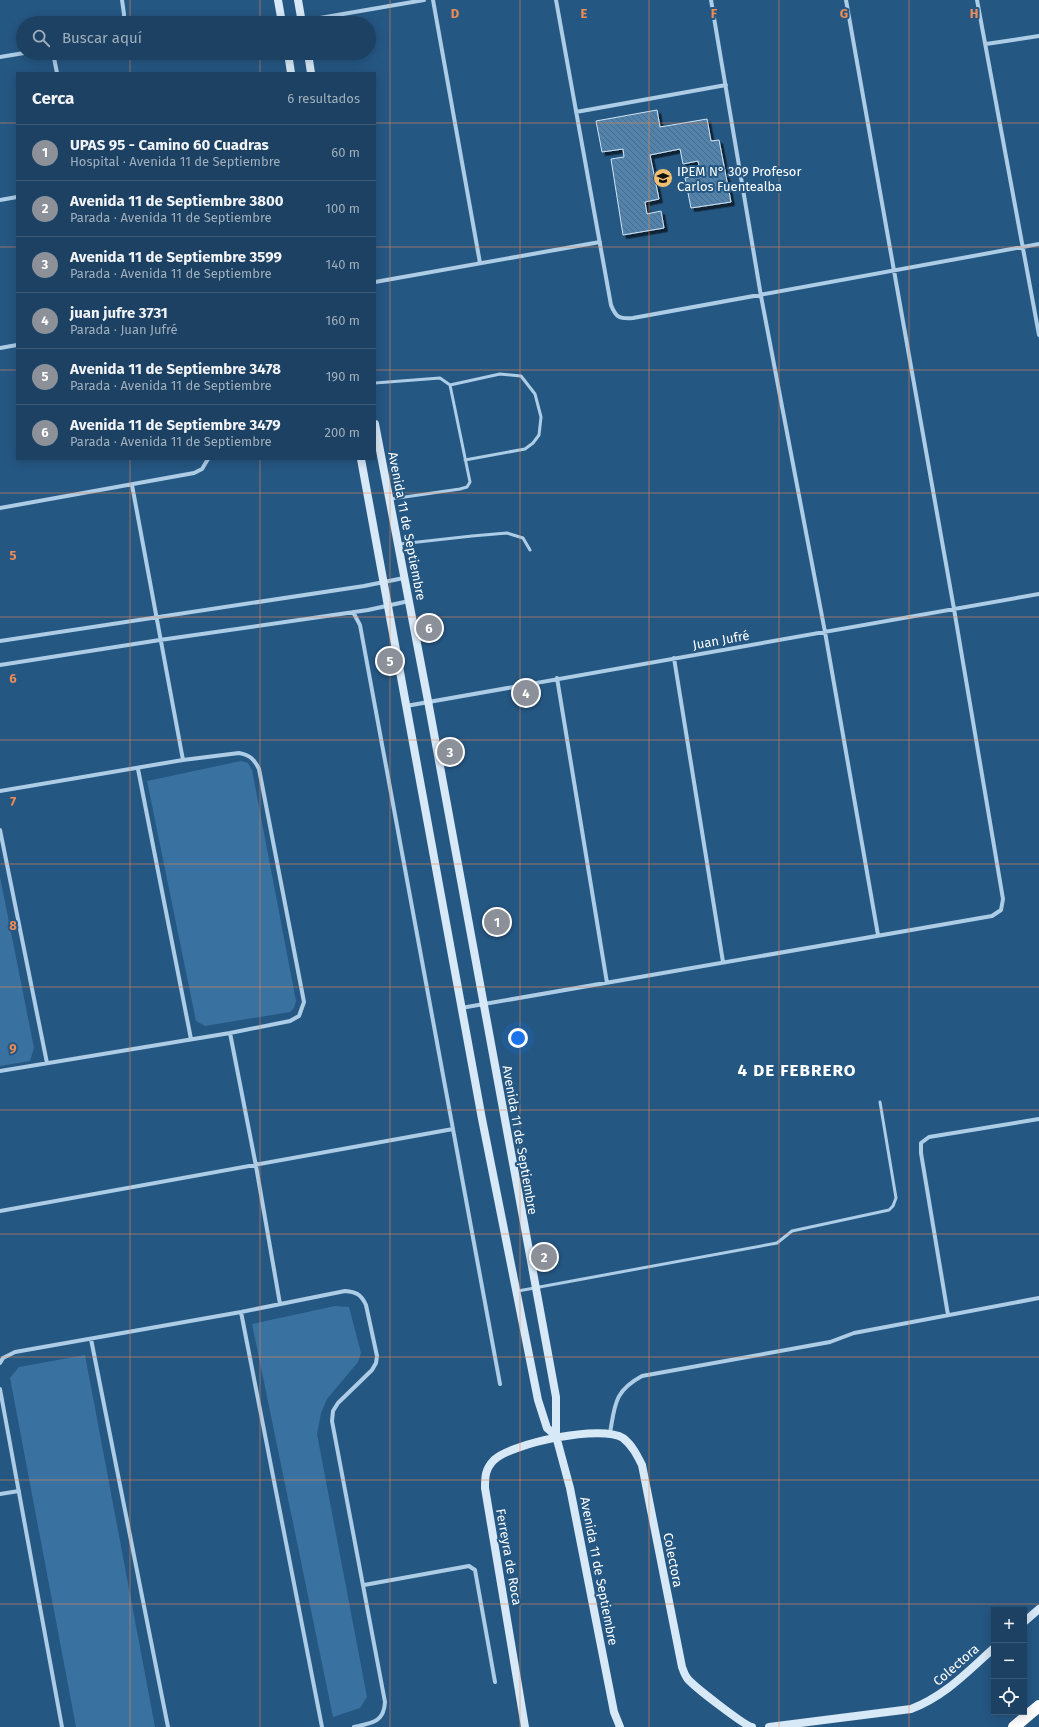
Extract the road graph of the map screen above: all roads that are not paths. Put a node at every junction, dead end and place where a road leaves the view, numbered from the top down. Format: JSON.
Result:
{"nodes":[{"id":1,"x":122,"y":0,"type":"edge"},
{"id":2,"x":278,"y":0,"type":"edge"},
{"id":3,"x":298,"y":0,"type":"edge"},
{"id":4,"x":424,"y":0,"type":"edge"},
{"id":5,"x":433,"y":0,"type":"edge"},
{"id":6,"x":556,"y":0,"type":"edge"},
{"id":7,"x":711,"y":0,"type":"edge"},
{"id":8,"x":846,"y":0,"type":"edge"},
{"id":9,"x":977,"y":0,"type":"edge"},
{"id":10,"x":124,"y":16,"type":"edge"},
{"id":11,"x":281,"y":16,"type":"edge"},
{"id":12,"x":301,"y":16,"type":"edge"},
{"id":13,"x":335,"y":16,"type":"edge"},
{"id":14,"x":1039,"y":36,"type":"edge"},
{"id":15,"x":986,"y":44,"type":"junction"},
{"id":16,"x":16,"y":54,"type":"edge"},
{"id":17,"x":0,"y":57,"type":"edge"},
{"id":18,"x":54,"y":60,"type":"edge"},
{"id":19,"x":289,"y":60,"type":"edge"},
{"id":20,"x":309,"y":60,"type":"edge"},
{"id":21,"x":57,"y":72,"type":"edge"},
{"id":22,"x":291,"y":72,"type":"edge"},
{"id":23,"x":311,"y":72,"type":"edge"},
{"id":24,"x":726,"y":85,"type":"junction"},
{"id":25,"x":576,"y":112,"type":"junction"},
{"id":26,"x":16,"y":197,"type":"edge"},
{"id":27,"x":0,"y":200,"type":"edge"},
{"id":28,"x":600,"y":242,"type":"junction"},
{"id":29,"x":1039,"y":244,"type":"edge"},
{"id":30,"x":1023,"y":247,"type":"junction"},
{"id":31,"x":480,"y":263,"type":"junction"},
{"id":32,"x":894,"y":270,"type":"junction"},
{"id":33,"x":376,"y":282,"type":"edge"},
{"id":34,"x":761,"y":296,"type":"junction"},
{"id":35,"x":1039,"y":335,"type":"edge"},
{"id":36,"x":16,"y":345,"type":"edge"},
{"id":37,"x":0,"y":348,"type":"edge"},
{"id":38,"x":376,"y":383,"type":"edge"},
{"id":39,"x":450,"y":385,"type":"junction"},
{"id":40,"x":376,"y":429,"type":"edge"},
{"id":41,"x":207,"y":460,"type":"edge"},
{"id":42,"x":361,"y":460,"type":"edge"},
{"id":43,"x":465,"y":460,"type":"junction"},
{"id":44,"x":132,"y":485,"type":"junction"},
{"id":45,"x":389,"y":499,"type":"junction"},
{"id":46,"x":0,"y":508,"type":"edge"},
{"id":47,"x":398,"y":544,"type":"junction"},
{"id":48,"x":530,"y":550,"type":"dead end"},
{"id":49,"x":404,"y":578,"type":"junction"},
{"id":50,"x":384,"y":582,"type":"junction"},
{"id":51,"x":1039,"y":594,"type":"edge"},
{"id":52,"x":409,"y":601,"type":"junction"},
{"id":53,"x":388,"y":605,"type":"junction"},
{"id":54,"x":954,"y":609,"type":"junction"},
{"id":55,"x":353,"y":612,"type":"junction"},
{"id":56,"x":156,"y":618,"type":"junction"},
{"id":57,"x":825,"y":632,"type":"junction"},
{"id":58,"x":160,"y":640,"type":"junction"},
{"id":59,"x":0,"y":641,"type":"edge"},
{"id":60,"x":674,"y":658,"type":"junction"},
{"id":61,"x":0,"y":666,"type":"edge"},
{"id":62,"x":557,"y":678,"type":"junction"},
{"id":63,"x":428,"y":701,"type":"junction"},
{"id":64,"x":406,"y":706,"type":"junction"},
{"id":65,"x":183,"y":760,"type":"junction"},
{"id":66,"x":138,"y":769,"type":"junction"},
{"id":67,"x":0,"y":791,"type":"edge"},
{"id":68,"x":0,"y":830,"type":"edge"},
{"id":69,"x":878,"y":935,"type":"junction"},
{"id":70,"x":724,"y":962,"type":"junction"},
{"id":71,"x":607,"y":983,"type":"junction"},
{"id":72,"x":482,"y":1003,"type":"junction"},
{"id":73,"x":461,"y":1008,"type":"junction"},
{"id":74,"x":230,"y":1033,"type":"junction"},
{"id":75,"x":191,"y":1039,"type":"junction"},
{"id":76,"x":47,"y":1062,"type":"junction"},
{"id":77,"x":0,"y":1071,"type":"edge"},
{"id":78,"x":880,"y":1102,"type":"dead end"},
{"id":79,"x":1039,"y":1119,"type":"edge"},
{"id":80,"x":453,"y":1129,"type":"junction"},
{"id":81,"x":256,"y":1166,"type":"junction"},
{"id":82,"x":0,"y":1211,"type":"edge"},
{"id":83,"x":535,"y":1288,"type":"junction"},
{"id":84,"x":516,"y":1291,"type":"junction"},
{"id":85,"x":1039,"y":1298,"type":"edge"},
{"id":86,"x":280,"y":1304,"type":"junction"},
{"id":87,"x":241,"y":1312,"type":"junction"},
{"id":88,"x":948,"y":1315,"type":"junction"},
{"id":89,"x":91,"y":1339,"type":"junction"},
{"id":90,"x":0,"y":1363,"type":"edge"},
{"id":91,"x":500,"y":1384,"type":"dead end"},
{"id":92,"x":0,"y":1389,"type":"edge"},
{"id":93,"x":610,"y":1433,"type":"junction"},
{"id":94,"x":556,"y":1436,"type":"junction"},
{"id":95,"x":19,"y":1491,"type":"junction"},
{"id":96,"x":0,"y":1494,"type":"edge"},
{"id":97,"x":364,"y":1585,"type":"junction"},
{"id":98,"x":1039,"y":1609,"type":"edge"},
{"id":99,"x":1027,"y":1619,"type":"edge"},
{"id":100,"x":991,"y":1651,"type":"edge"},
{"id":101,"x":495,"y":1682,"type":"dead end"},
{"id":102,"x":1039,"y":1706,"type":"edge"},
{"id":103,"x":614,"y":1712,"type":"junction"},
{"id":104,"x":62,"y":1727,"type":"edge"},
{"id":105,"x":168,"y":1727,"type":"edge"},
{"id":106,"x":322,"y":1727,"type":"edge"},
{"id":107,"x":354,"y":1727,"type":"edge"},
{"id":108,"x":525,"y":1727,"type":"edge"},
{"id":109,"x":616,"y":1727,"type":"edge"},
{"id":110,"x":620,"y":1727,"type":"edge"},
{"id":111,"x":752,"y":1727,"type":"edge"},
{"id":112,"x":769,"y":1727,"type":"edge"},
{"id":113,"x":1014,"y":1727,"type":"edge"}],
"edges":[{"from":1,"to":10,"type":"street"},
{"from":2,"to":11,"type":"main road"},
{"from":3,"to":12,"type":"main road"},
{"from":4,"to":13,"type":"street"},
{"from":5,"to":31,"type":"street"},
{"from":6,"to":25,"type":"street"},
{"from":7,"to":24,"type":"street"},
{"from":8,"to":32,"type":"street"},
{"from":9,"to":15,"type":"street"},
{"from":14,"to":15,"type":"street"},
{"from":15,"to":30,"type":"street"},
{"from":16,"to":17,"type":"street"},
{"from":18,"to":21,"type":"street"},
{"from":19,"to":22,"type":"main road"},
{"from":20,"to":23,"type":"main road"},
{"from":24,"to":25,"type":"street"},
{"from":24,"to":34,"type":"street"},
{"from":25,"to":28,"type":"street"},
{"from":26,"to":27,"type":"street"},
{"from":28,"to":31,"type":"street"},
{"from":28,"to":34,"type":"street"},
{"from":29,"to":30,"type":"street"},
{"from":30,"to":32,"type":"street"},
{"from":30,"to":35,"type":"street"},
{"from":31,"to":33,"type":"street"},
{"from":32,"to":34,"type":"street"},
{"from":32,"to":54,"type":"street"},
{"from":34,"to":57,"type":"street"},
{"from":36,"to":37,"type":"street"},
{"from":38,"to":39,"type":"lane"},
{"from":39,"to":43,"type":"lane"},
{"from":39,"to":43,"type":"lane"},
{"from":40,"to":45,"type":"main road","name":"Avenida 11 de Septiembre"},
{"from":41,"to":44,"type":"street"},
{"from":42,"to":50,"type":"main road","name":"Avenida 11 de Septiembre"},
{"from":43,"to":45,"type":"lane"},
{"from":44,"to":46,"type":"street"},
{"from":44,"to":56,"type":"street"},
{"from":45,"to":47,"type":"main road","name":"Avenida 11 de Septiembre"},
{"from":47,"to":48,"type":"lane"},
{"from":47,"to":49,"type":"main road","name":"Avenida 11 de Septiembre"},
{"from":49,"to":50,"type":"street"},
{"from":49,"to":52,"type":"main road","name":"Avenida 11 de Septiembre"},
{"from":50,"to":53,"type":"main road","name":"Avenida 11 de Septiembre"},
{"from":50,"to":56,"type":"street"},
{"from":51,"to":54,"type":"street","name":"Juan Jufré"},
{"from":52,"to":53,"type":"street"},
{"from":52,"to":63,"type":"main road","name":"Avenida 11 de Septiembre"},
{"from":53,"to":55,"type":"street"},
{"from":53,"to":64,"type":"main road","name":"Avenida 11 de Septiembre"},
{"from":54,"to":57,"type":"street","name":"Juan Jufré"},
{"from":54,"to":69,"type":"street"},
{"from":55,"to":58,"type":"street"},
{"from":55,"to":80,"type":"street"},
{"from":56,"to":58,"type":"street"},
{"from":56,"to":59,"type":"street"},
{"from":57,"to":60,"type":"street","name":"Juan Jufré"},
{"from":57,"to":69,"type":"street"},
{"from":58,"to":61,"type":"street"},
{"from":58,"to":65,"type":"street"},
{"from":60,"to":62,"type":"street","name":"Juan Jufré"},
{"from":60,"to":70,"type":"street"},
{"from":62,"to":63,"type":"street","name":"Juan Jufré"},
{"from":62,"to":71,"type":"street"},
{"from":63,"to":64,"type":"street","name":"Juan Jufré"},
{"from":63,"to":72,"type":"main road","name":"Avenida 11 de Septiembre"},
{"from":64,"to":73,"type":"main road","name":"Avenida 11 de Septiembre"},
{"from":65,"to":66,"type":"street"},
{"from":65,"to":74,"type":"street"},
{"from":66,"to":67,"type":"street"},
{"from":66,"to":75,"type":"street"},
{"from":68,"to":76,"type":"street"},
{"from":69,"to":70,"type":"street"},
{"from":70,"to":71,"type":"street"},
{"from":71,"to":72,"type":"street"},
{"from":72,"to":73,"type":"street"},
{"from":72,"to":83,"type":"main road","name":"Avenida 11 de Septiembre"},
{"from":73,"to":84,"type":"main road","name":"Avenida 11 de Septiembre"},
{"from":74,"to":75,"type":"street"},
{"from":74,"to":81,"type":"street"},
{"from":75,"to":76,"type":"street"},
{"from":76,"to":77,"type":"street"},
{"from":78,"to":83,"type":"lane"},
{"from":79,"to":88,"type":"street"},
{"from":80,"to":81,"type":"street"},
{"from":80,"to":91,"type":"street"},
{"from":81,"to":82,"type":"street"},
{"from":81,"to":86,"type":"street"},
{"from":83,"to":84,"type":"lane"},
{"from":83,"to":94,"type":"main road","name":"Avenida 11 de Septiembre"},
{"from":84,"to":94,"type":"main road","name":"Avenida 11 de Septiembre"},
{"from":85,"to":88,"type":"street"},
{"from":86,"to":87,"type":"street"},
{"from":86,"to":97,"type":"street"},
{"from":87,"to":89,"type":"street"},
{"from":87,"to":106,"type":"street"},
{"from":88,"to":93,"type":"street"},
{"from":89,"to":90,"type":"street"},
{"from":89,"to":105,"type":"street"},
{"from":92,"to":95,"type":"street"},
{"from":93,"to":94,"type":"main road"},
{"from":93,"to":111,"type":"main road","name":"Colectora"},
{"from":94,"to":103,"type":"main road","name":"Avenida 11 de Septiembre"},
{"from":94,"to":108,"type":"main road","name":"Ferreyra de Roca"},
{"from":95,"to":96,"type":"street"},
{"from":95,"to":104,"type":"street"},
{"from":97,"to":101,"type":"street"},
{"from":97,"to":107,"type":"street"},
{"from":98,"to":99,"type":"main road"},
{"from":100,"to":112,"type":"main road","name":"Colectora"},
{"from":102,"to":113,"type":"highway"},
{"from":103,"to":109,"type":"main road","name":"Avenida 11 de Septiembre"},
{"from":103,"to":110,"type":"main road","name":"Avenida 11 de Septiembre"}]}
